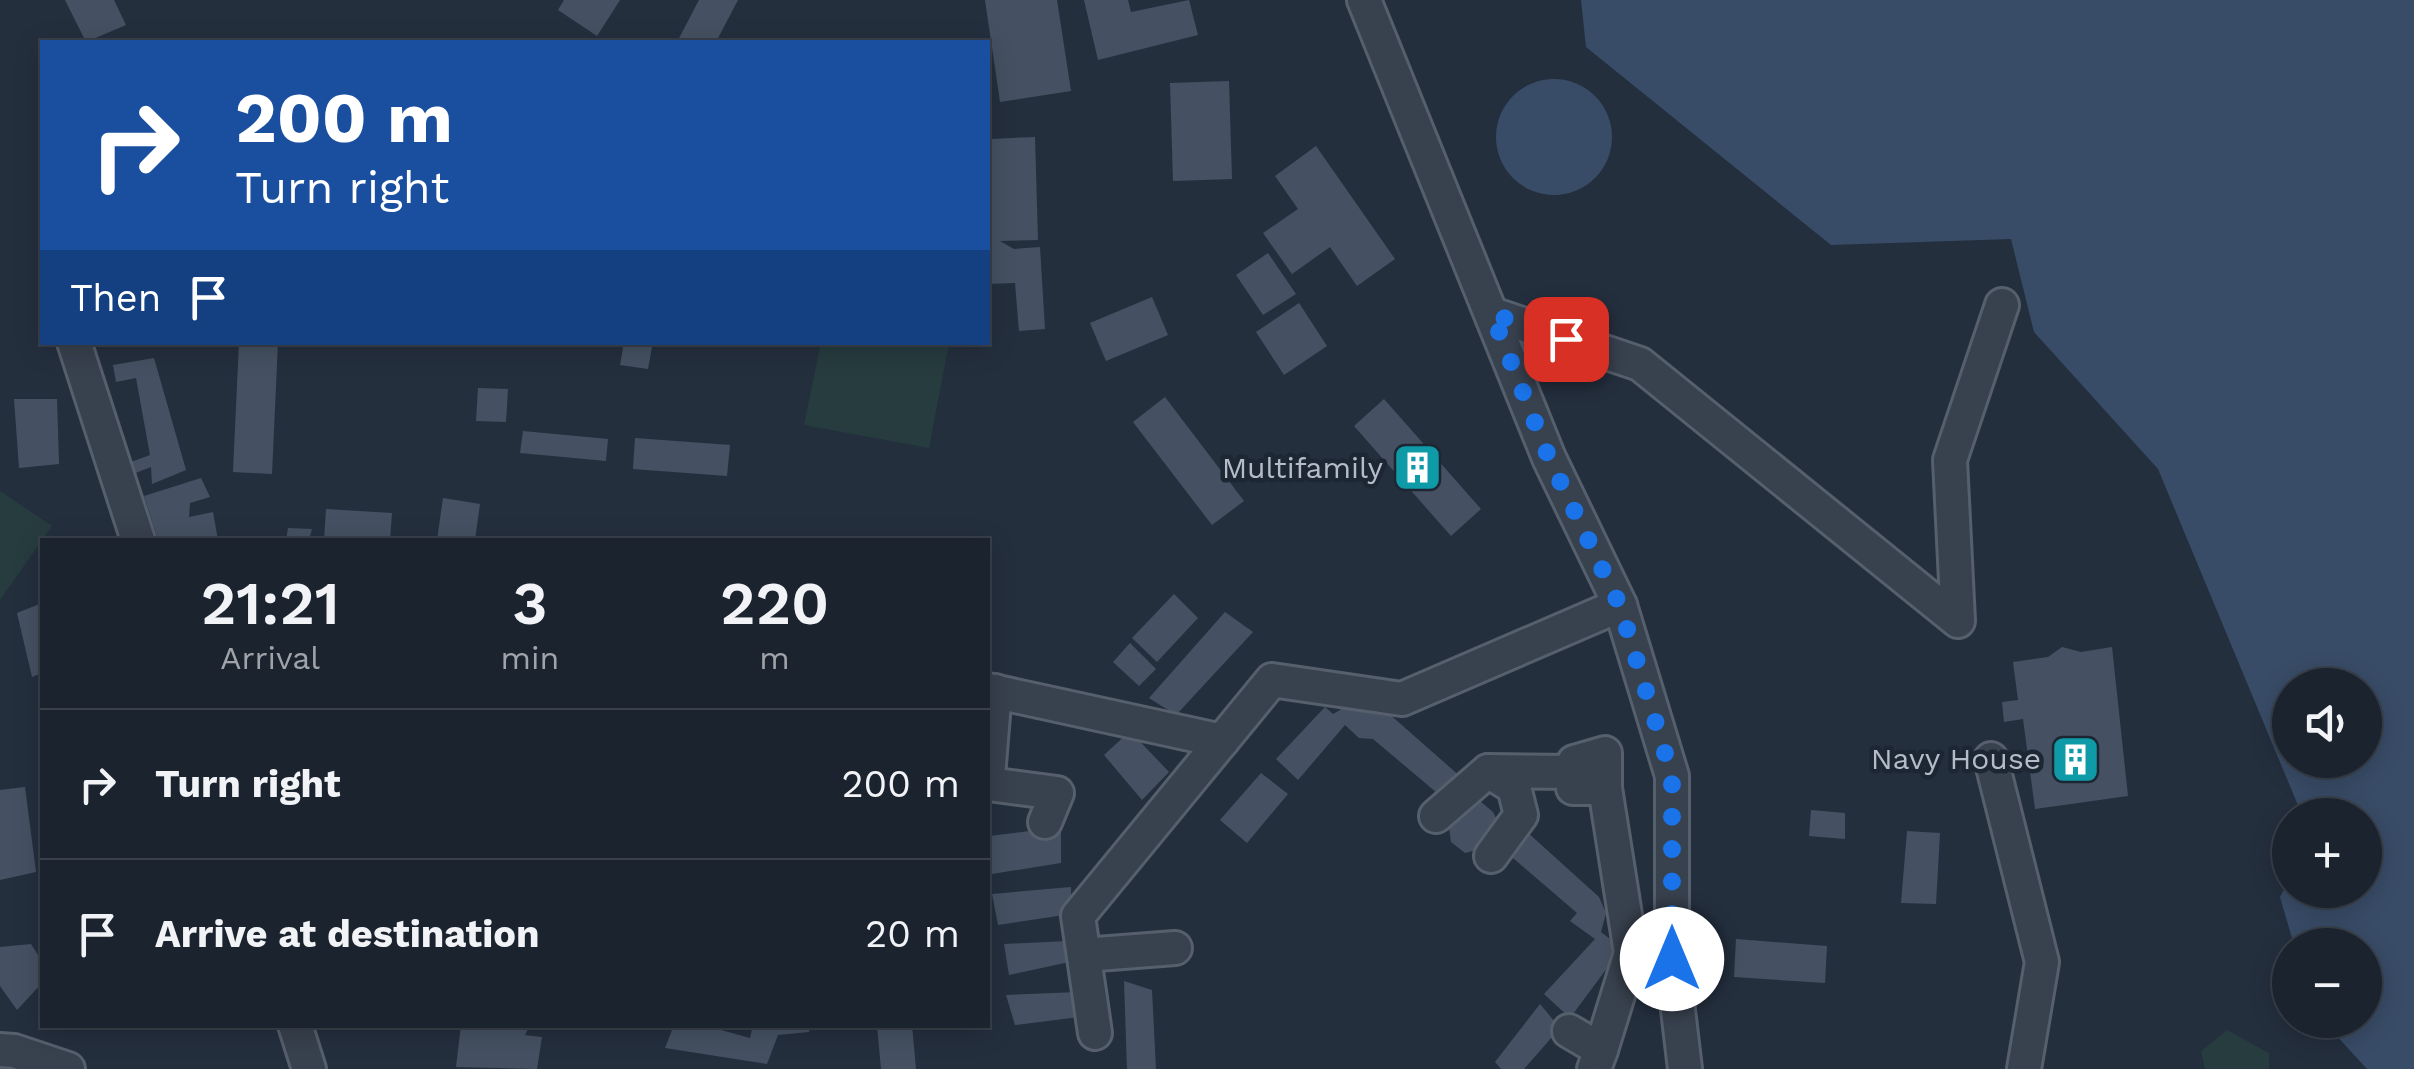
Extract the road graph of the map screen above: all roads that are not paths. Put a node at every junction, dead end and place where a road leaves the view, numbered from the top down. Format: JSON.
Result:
{"nodes":[{"id":1,"x":1364,"y":0,"type":"edge"},
{"id":2,"x":2002,"y":305,"type":"dead end"},
{"id":3,"x":1492,"y":314,"type":"junction"},
{"id":4,"x":75,"y":345,"type":"edge"},
{"id":5,"x":137,"y":538,"type":"edge"},
{"id":6,"x":1620,"y":606,"type":"junction"},
{"id":7,"x":991,"y":690,"type":"edge"},
{"id":8,"x":990,"y":720,"type":"edge"},
{"id":9,"x":1222,"y":740,"type":"junction"},
{"id":10,"x":1991,"y":760,"type":"dead end"},
{"id":11,"x":1488,"y":771,"type":"junction"},
{"id":12,"x":990,"y":780,"type":"edge"},
{"id":13,"x":1436,"y":816,"type":"dead end"},
{"id":14,"x":1044,"y":822,"type":"dead end"},
{"id":15,"x":1491,"y":856,"type":"dead end"},
{"id":16,"x":1174,"y":948,"type":"dead end"},
{"id":17,"x":1084,"y":956,"type":"junction"},
{"id":18,"x":295,"y":1028,"type":"edge"},
{"id":19,"x":1569,"y":1032,"type":"dead end"},
{"id":20,"x":1095,"y":1033,"type":"dead end"},
{"id":21,"x":5,"y":1045,"type":"edge"},
{"id":22,"x":1598,"y":1060,"type":"edge"},
{"id":23,"x":68,"y":1069,"type":"edge"},
{"id":24,"x":309,"y":1069,"type":"edge"},
{"id":25,"x":1685,"y":1069,"type":"edge"},
{"id":26,"x":2024,"y":1069,"type":"edge"}],
"edges":[{"from":1,"to":3,"type":"street"},
{"from":2,"to":3,"type":"street"},
{"from":3,"to":6,"type":"street"},
{"from":4,"to":5,"type":"street"},
{"from":6,"to":9,"type":"street"},
{"from":6,"to":25,"type":"street"},
{"from":7,"to":8,"type":"street"},
{"from":7,"to":9,"type":"street"},
{"from":9,"to":17,"type":"street"},
{"from":10,"to":26,"type":"street"},
{"from":11,"to":13,"type":"street"},
{"from":11,"to":15,"type":"street"},
{"from":11,"to":22,"type":"street"},
{"from":12,"to":14,"type":"street"},
{"from":16,"to":17,"type":"street"},
{"from":17,"to":20,"type":"street"},
{"from":18,"to":24,"type":"street"},
{"from":19,"to":22,"type":"street"},
{"from":21,"to":23,"type":"street"}]}
